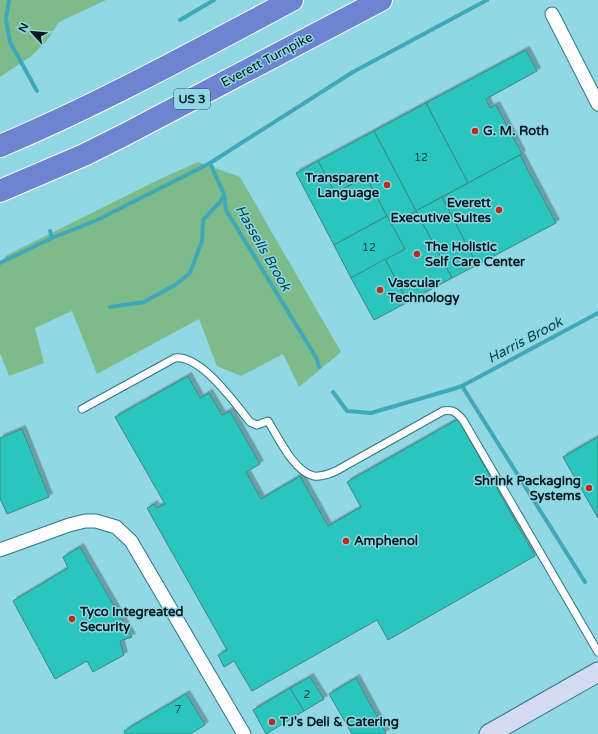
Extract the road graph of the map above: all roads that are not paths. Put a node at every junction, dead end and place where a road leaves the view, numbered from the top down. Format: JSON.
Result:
{"nodes":[{"id":1,"x":292,"y":0,"type":"edge"},
{"id":2,"x":381,"y":0,"type":"edge"},
{"id":3,"x":552,"y":14,"type":"dead end"},
{"id":4,"x":598,"y":104,"type":"edge"},
{"id":5,"x":0,"y":146,"type":"edge"},
{"id":6,"x":0,"y":191,"type":"edge"},
{"id":7,"x":82,"y":409,"type":"dead end"},
{"id":8,"x":0,"y":550,"type":"edge"},
{"id":9,"x":598,"y":652,"type":"edge"},
{"id":10,"x":598,"y":672,"type":"edge"},
{"id":11,"x":244,"y":734,"type":"edge"},
{"id":12,"x":489,"y":734,"type":"edge"}],
"edges":[{"from":1,"to":5,"type":"highway"},
{"from":2,"to":6,"type":"highway","name":"Everett Turnpike","number":"US 3"},
{"from":3,"to":4,"type":"street"},
{"from":7,"to":9,"type":"lane"},
{"from":8,"to":11,"type":"street"},
{"from":10,"to":12,"type":"street"}]}
